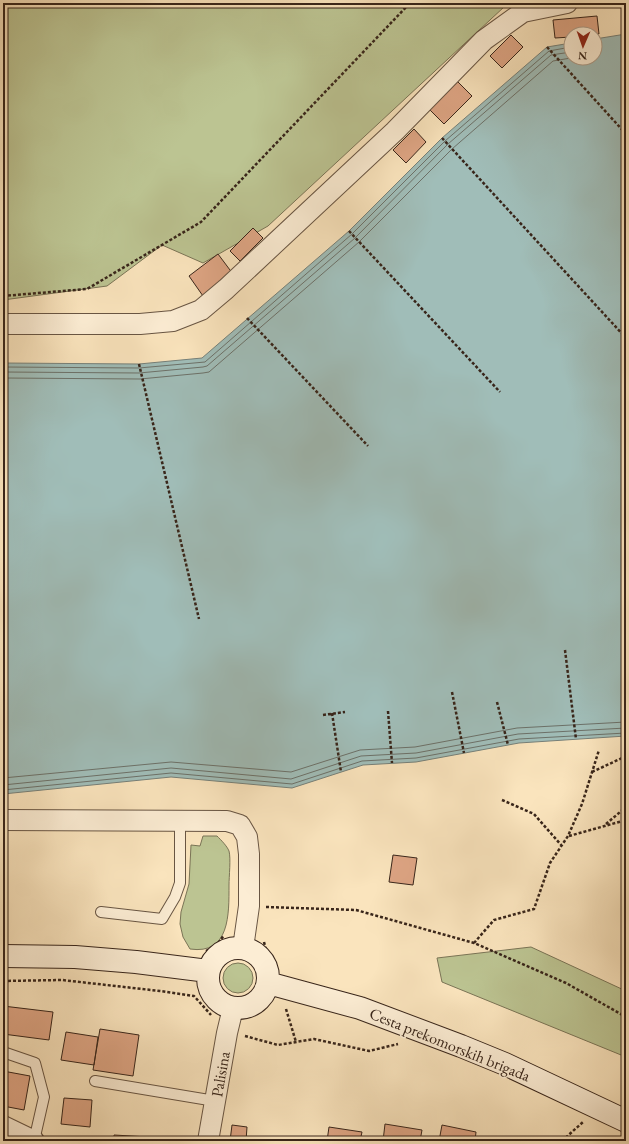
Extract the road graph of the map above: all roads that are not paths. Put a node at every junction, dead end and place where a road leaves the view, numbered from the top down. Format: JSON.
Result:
{"nodes":[{"id":1,"x":567,"y":3,"type":"edge"},
{"id":2,"x":3,"y":324,"type":"edge"},
{"id":3,"x":3,"y":820,"type":"edge"},
{"id":4,"x":180,"y":821,"type":"junction"},
{"id":5,"x":100,"y":912,"type":"dead end"},
{"id":6,"x":243,"y":948,"type":"junction"},
{"id":7,"x":3,"y":956,"type":"edge"},
{"id":8,"x":208,"y":971,"type":"junction"},
{"id":9,"x":272,"y":974,"type":"junction"},
{"id":10,"x":240,"y":1013,"type":"junction"},
{"id":11,"x":3,"y":1052,"type":"edge"},
{"id":12,"x":96,"y":1081,"type":"dead end"},
{"id":13,"x":215,"y":1101,"type":"junction"},
{"id":14,"x":626,"y":1121,"type":"edge"},
{"id":15,"x":4,"y":1131,"type":"edge"},
{"id":16,"x":34,"y":1141,"type":"edge"},
{"id":17,"x":208,"y":1141,"type":"edge"}],
"edges":[{"from":1,"to":2,"type":"street"},
{"from":3,"to":4,"type":"street"},
{"from":4,"to":5,"type":"lane"},
{"from":4,"to":6,"type":"street"},
{"from":6,"to":8,"type":"main road"},
{"from":6,"to":9,"type":"main road"},
{"from":7,"to":8,"type":"main road"},
{"from":8,"to":10,"type":"main road"},
{"from":9,"to":10,"type":"main road"},
{"from":9,"to":14,"type":"main road","name":"Cesta prekomorskih brigada"},
{"from":10,"to":13,"type":"street","name":"Palisina"},
{"from":11,"to":16,"type":"lane"},
{"from":12,"to":13,"type":"lane"},
{"from":13,"to":17,"type":"street","name":"Palisina"},
{"from":15,"to":16,"type":"street"}]}
